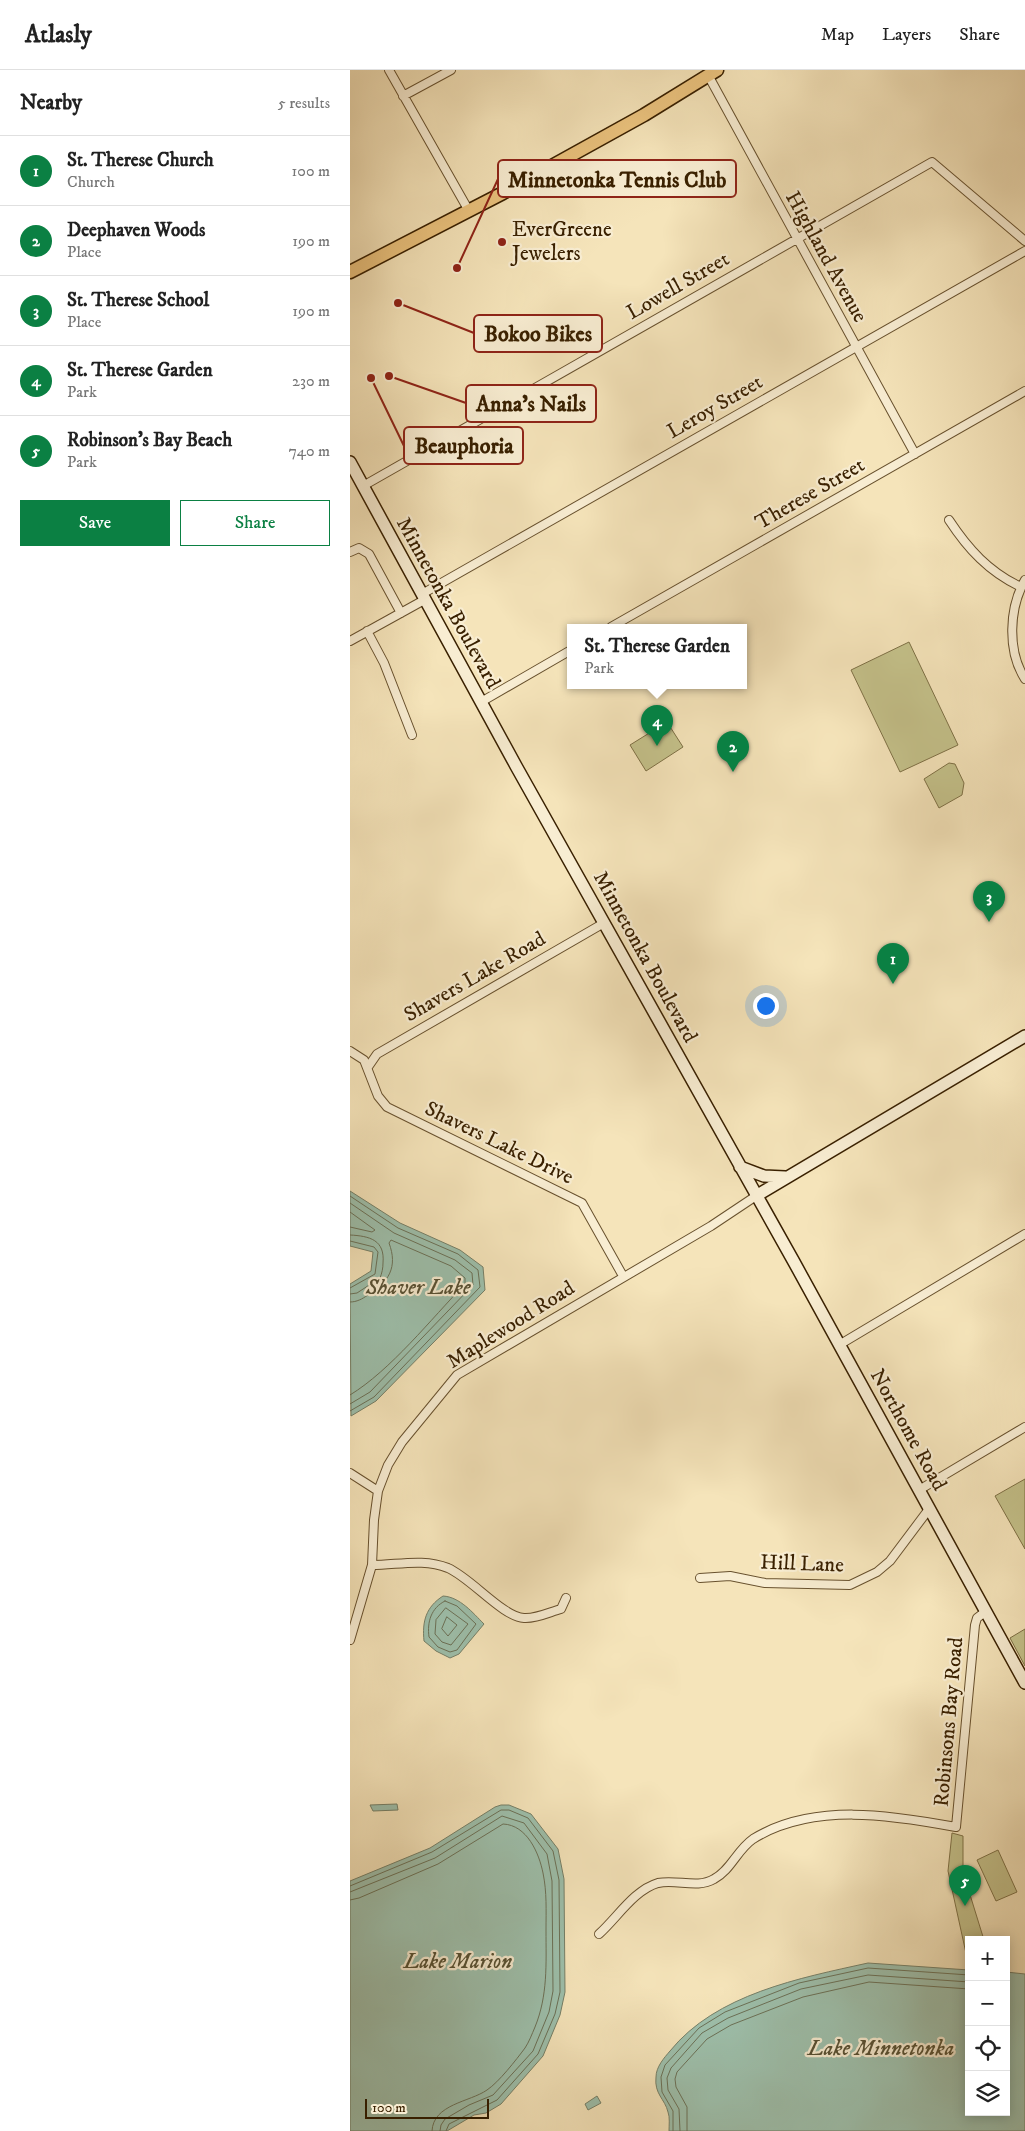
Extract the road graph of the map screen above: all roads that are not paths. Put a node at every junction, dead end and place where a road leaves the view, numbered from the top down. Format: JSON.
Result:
{"nodes":[{"id":1,"x":388,"y":70,"type":"edge"},
{"id":2,"x":451,"y":70,"type":"edge"},
{"id":3,"x":713,"y":73,"type":"edge"},
{"id":4,"x":403,"y":96,"type":"junction"},
{"id":5,"x":469,"y":211,"type":"junction"},
{"id":6,"x":796,"y":239,"type":"junction"},
{"id":7,"x":1025,"y":241,"type":"edge"},
{"id":8,"x":1025,"y":251,"type":"edge"},
{"id":9,"x":356,"y":270,"type":"edge"},
{"id":10,"x":350,"y":279,"type":"edge"},
{"id":11,"x":856,"y":347,"type":"junction"},
{"id":12,"x":1025,"y":391,"type":"edge"},
{"id":13,"x":915,"y":454,"type":"junction"},
{"id":14,"x":350,"y":462,"type":"edge"},
{"id":15,"x":363,"y":486,"type":"junction"},
{"id":16,"x":949,"y":520,"type":"dead end"},
{"id":17,"x":350,"y":552,"type":"edge"},
{"id":18,"x":1023,"y":584,"type":"edge"},
{"id":19,"x":424,"y":596,"type":"junction"},
{"id":20,"x":401,"y":613,"type":"junction"},
{"id":21,"x":617,"y":624,"type":"edge"},
{"id":22,"x":367,"y":631,"type":"junction"},
{"id":23,"x":350,"y":641,"type":"edge"},
{"id":24,"x":567,"y":652,"type":"edge"},
{"id":25,"x":1025,"y":679,"type":"edge"},
{"id":26,"x":481,"y":702,"type":"junction"},
{"id":27,"x":412,"y":734,"type":"dead end"},
{"id":28,"x":604,"y":923,"type":"junction"},
{"id":29,"x":1025,"y":1036,"type":"edge"},
{"id":30,"x":350,"y":1051,"type":"edge"},
{"id":31,"x":368,"y":1067,"type":"junction"},
{"id":32,"x":740,"y":1166,"type":"junction"},
{"id":33,"x":785,"y":1177,"type":"junction"},
{"id":34,"x":756,"y":1196,"type":"junction"},
{"id":35,"x":1025,"y":1234,"type":"edge"},
{"id":36,"x":623,"y":1276,"type":"junction"},
{"id":37,"x":839,"y":1345,"type":"junction"},
{"id":38,"x":1025,"y":1427,"type":"edge"},
{"id":39,"x":350,"y":1473,"type":"edge"},
{"id":40,"x":919,"y":1490,"type":"junction"},
{"id":41,"x":378,"y":1492,"type":"junction"},
{"id":42,"x":929,"y":1509,"type":"junction"},
{"id":43,"x":372,"y":1565,"type":"junction"},
{"id":44,"x":700,"y":1578,"type":"dead end"},
{"id":45,"x":566,"y":1598,"type":"dead end"},
{"id":46,"x":985,"y":1612,"type":"junction"},
{"id":47,"x":350,"y":1640,"type":"edge"},
{"id":48,"x":1025,"y":1683,"type":"edge"},
{"id":49,"x":599,"y":1934,"type":"dead end"}],
"edges":[{"from":1,"to":4,"type":"street"},
{"from":2,"to":4,"type":"street"},
{"from":3,"to":5,"type":"main road"},
{"from":3,"to":6,"type":"street","name":"Highland Avenue"},
{"from":4,"to":5,"type":"street"},
{"from":5,"to":9,"type":"main road"},
{"from":6,"to":7,"type":"street","name":"Lowell Street"},
{"from":6,"to":11,"type":"street","name":"Highland Avenue"},
{"from":6,"to":15,"type":"street","name":"Lowell Street"},
{"from":8,"to":11,"type":"street","name":"Leroy Street"},
{"from":9,"to":10,"type":"main road"},
{"from":11,"to":13,"type":"street","name":"Highland Avenue"},
{"from":11,"to":19,"type":"street","name":"Leroy Street"},
{"from":12,"to":13,"type":"street","name":"Therese Street"},
{"from":13,"to":21,"type":"street","name":"Therese Street"},
{"from":14,"to":15,"type":"street","name":"Minnetonka Boulevard"},
{"from":15,"to":19,"type":"street","name":"Minnetonka Boulevard"},
{"from":16,"to":18,"type":"street"},
{"from":17,"to":20,"type":"street"},
{"from":18,"to":25,"type":"street"},
{"from":19,"to":20,"type":"street","name":"Leroy Street"},
{"from":19,"to":26,"type":"street","name":"Minnetonka Boulevard"},
{"from":20,"to":22,"type":"street","name":"Leroy Street"},
{"from":22,"to":23,"type":"street","name":"Leroy Street"},
{"from":22,"to":27,"type":"street"},
{"from":24,"to":26,"type":"street"},
{"from":26,"to":28,"type":"street","name":"Minnetonka Boulevard"},
{"from":28,"to":31,"type":"street","name":"Shavers Lake Road"},
{"from":28,"to":32,"type":"street","name":"Minnetonka Boulevard"},
{"from":29,"to":33,"type":"street"},
{"from":30,"to":31,"type":"street","name":"Shavers Lake Drive"},
{"from":31,"to":36,"type":"street","name":"Shavers Lake Drive"},
{"from":32,"to":33,"type":"street"},
{"from":32,"to":34,"type":"street","name":"Minnetonka Boulevard"},
{"from":33,"to":34,"type":"street"},
{"from":34,"to":36,"type":"street","name":"Maplewood Road"},
{"from":34,"to":37,"type":"street","name":"Northome Road"},
{"from":35,"to":37,"type":"street"},
{"from":36,"to":41,"type":"street","name":"Maplewood Road"},
{"from":37,"to":40,"type":"street","name":"Northome Road"},
{"from":38,"to":40,"type":"street"},
{"from":39,"to":41,"type":"street"},
{"from":40,"to":42,"type":"street","name":"Northome Road"},
{"from":41,"to":43,"type":"street","name":"Maplewood Road"},
{"from":42,"to":44,"type":"street","name":"Hill Lane"},
{"from":42,"to":46,"type":"street","name":"Northome Road"},
{"from":43,"to":45,"type":"street"},
{"from":43,"to":47,"type":"street","name":"Maplewood Road"},
{"from":46,"to":48,"type":"street","name":"Northome Road"},
{"from":46,"to":49,"type":"street","name":"Robinsons Bay Road"}]}
